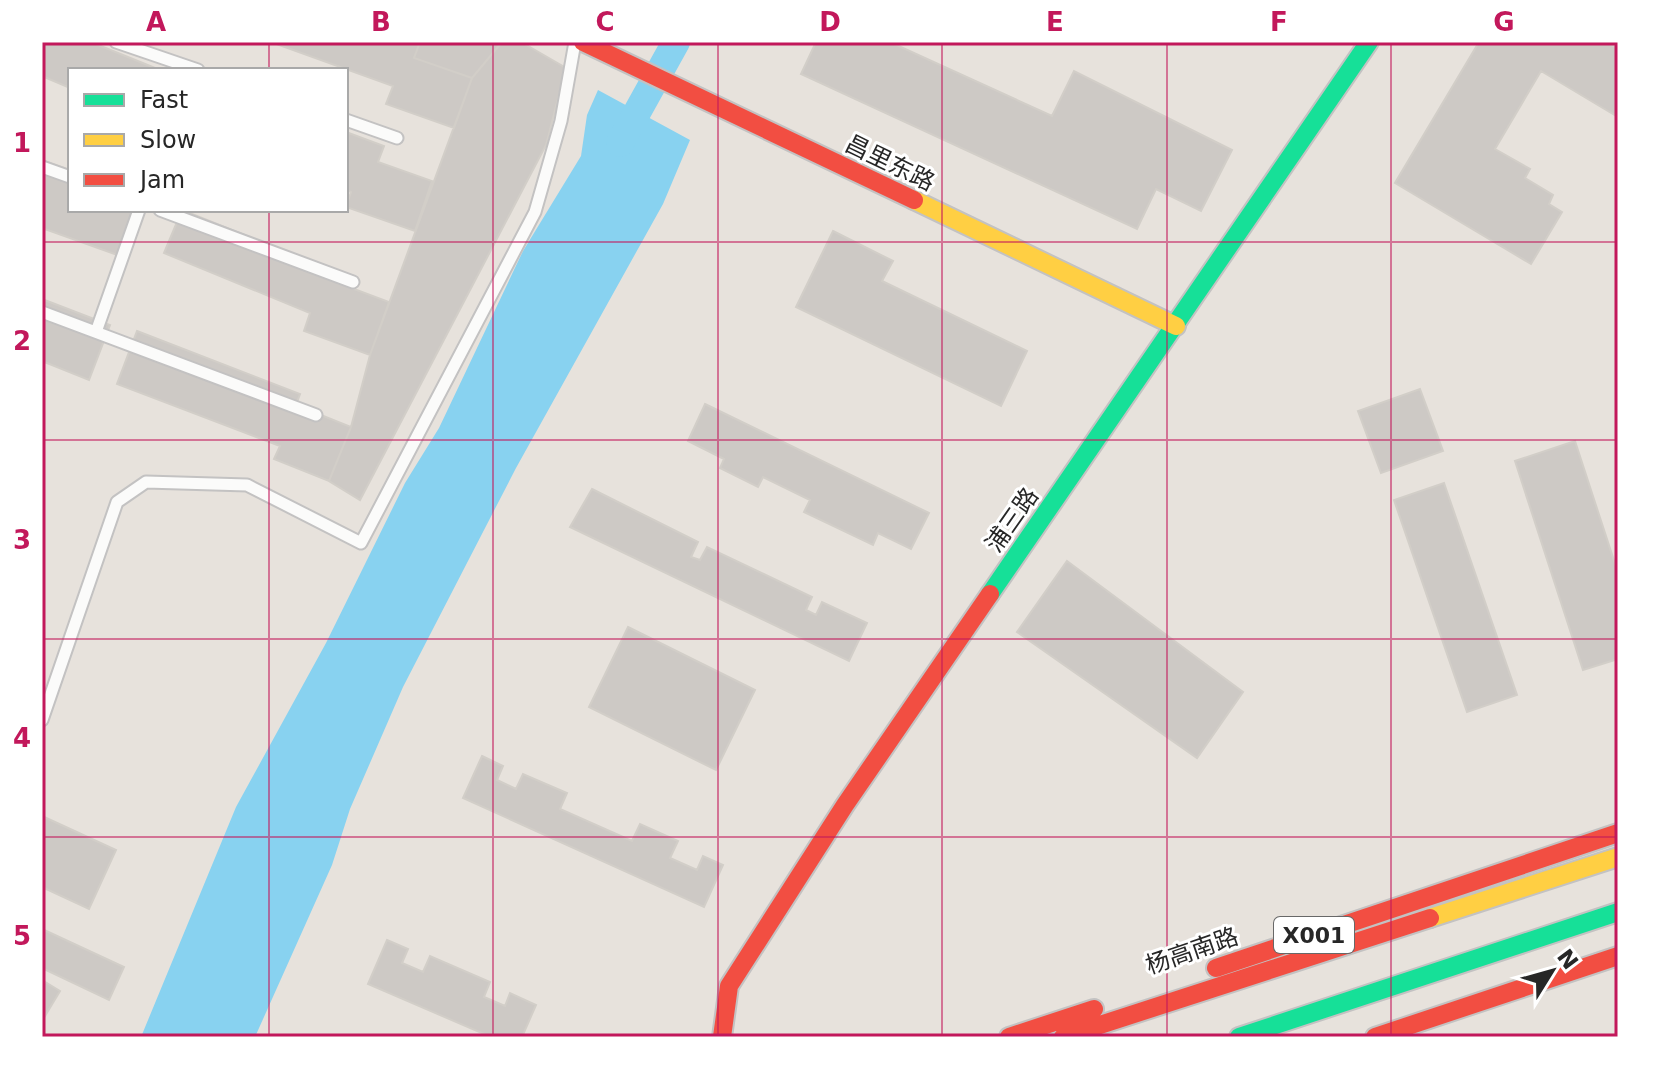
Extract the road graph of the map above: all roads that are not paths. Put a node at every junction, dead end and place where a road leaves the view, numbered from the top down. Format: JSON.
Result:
{"nodes":[{"id":1,"x":116,"y":42,"type":"edge"},
{"id":2,"x":575,"y":42,"type":"edge"},
{"id":3,"x":583,"y":42,"type":"edge"},
{"id":4,"x":1369,"y":42,"type":"edge"},
{"id":5,"x":189,"y":68,"type":"edge"},
{"id":6,"x":348,"y":121,"type":"edge"},
{"id":7,"x":397,"y":138,"type":"dead end"},
{"id":8,"x":42,"y":167,"type":"edge"},
{"id":9,"x":68,"y":176,"type":"edge"},
{"id":10,"x":138,"y":212,"type":"edge"},
{"id":11,"x":165,"y":212,"type":"edge"},
{"id":12,"x":353,"y":282,"type":"dead end"},
{"id":13,"x":42,"y":312,"type":"edge"},
{"id":14,"x":1176,"y":326,"type":"junction"},
{"id":15,"x":96,"y":332,"type":"junction"},
{"id":16,"x":316,"y":415,"type":"dead end"},
{"id":17,"x":42,"y":720,"type":"edge"},
{"id":18,"x":1618,"y":833,"type":"edge"},
{"id":19,"x":1618,"y":857,"type":"edge"},
{"id":20,"x":1618,"y":912,"type":"edge"},
{"id":21,"x":1618,"y":956,"type":"edge"},
{"id":22,"x":722,"y":1037,"type":"edge"},
{"id":23,"x":1009,"y":1037,"type":"edge"},
{"id":24,"x":1063,"y":1037,"type":"edge"},
{"id":25,"x":1239,"y":1037,"type":"edge"},
{"id":26,"x":1375,"y":1037,"type":"edge"}],
"edges":[{"from":1,"to":5,"type":"lane"},
{"from":2,"to":17,"type":"lane"},
{"from":3,"to":14,"type":"main road","name":"昌里东路"},
{"from":4,"to":14,"type":"main road","name":"浦三路"},
{"from":6,"to":7,"type":"lane"},
{"from":8,"to":9,"type":"lane"},
{"from":10,"to":15,"type":"lane"},
{"from":11,"to":12,"type":"lane"},
{"from":13,"to":15,"type":"lane"},
{"from":14,"to":22,"type":"main road","name":"浦三路"},
{"from":15,"to":16,"type":"lane"},
{"from":18,"to":23,"type":"main road","name":"杨高南路","number":"X001"},
{"from":19,"to":24,"type":"main road","name":"杨高南路","number":"X001"},
{"from":20,"to":25,"type":"main road"},
{"from":21,"to":26,"type":"main road"}]}
